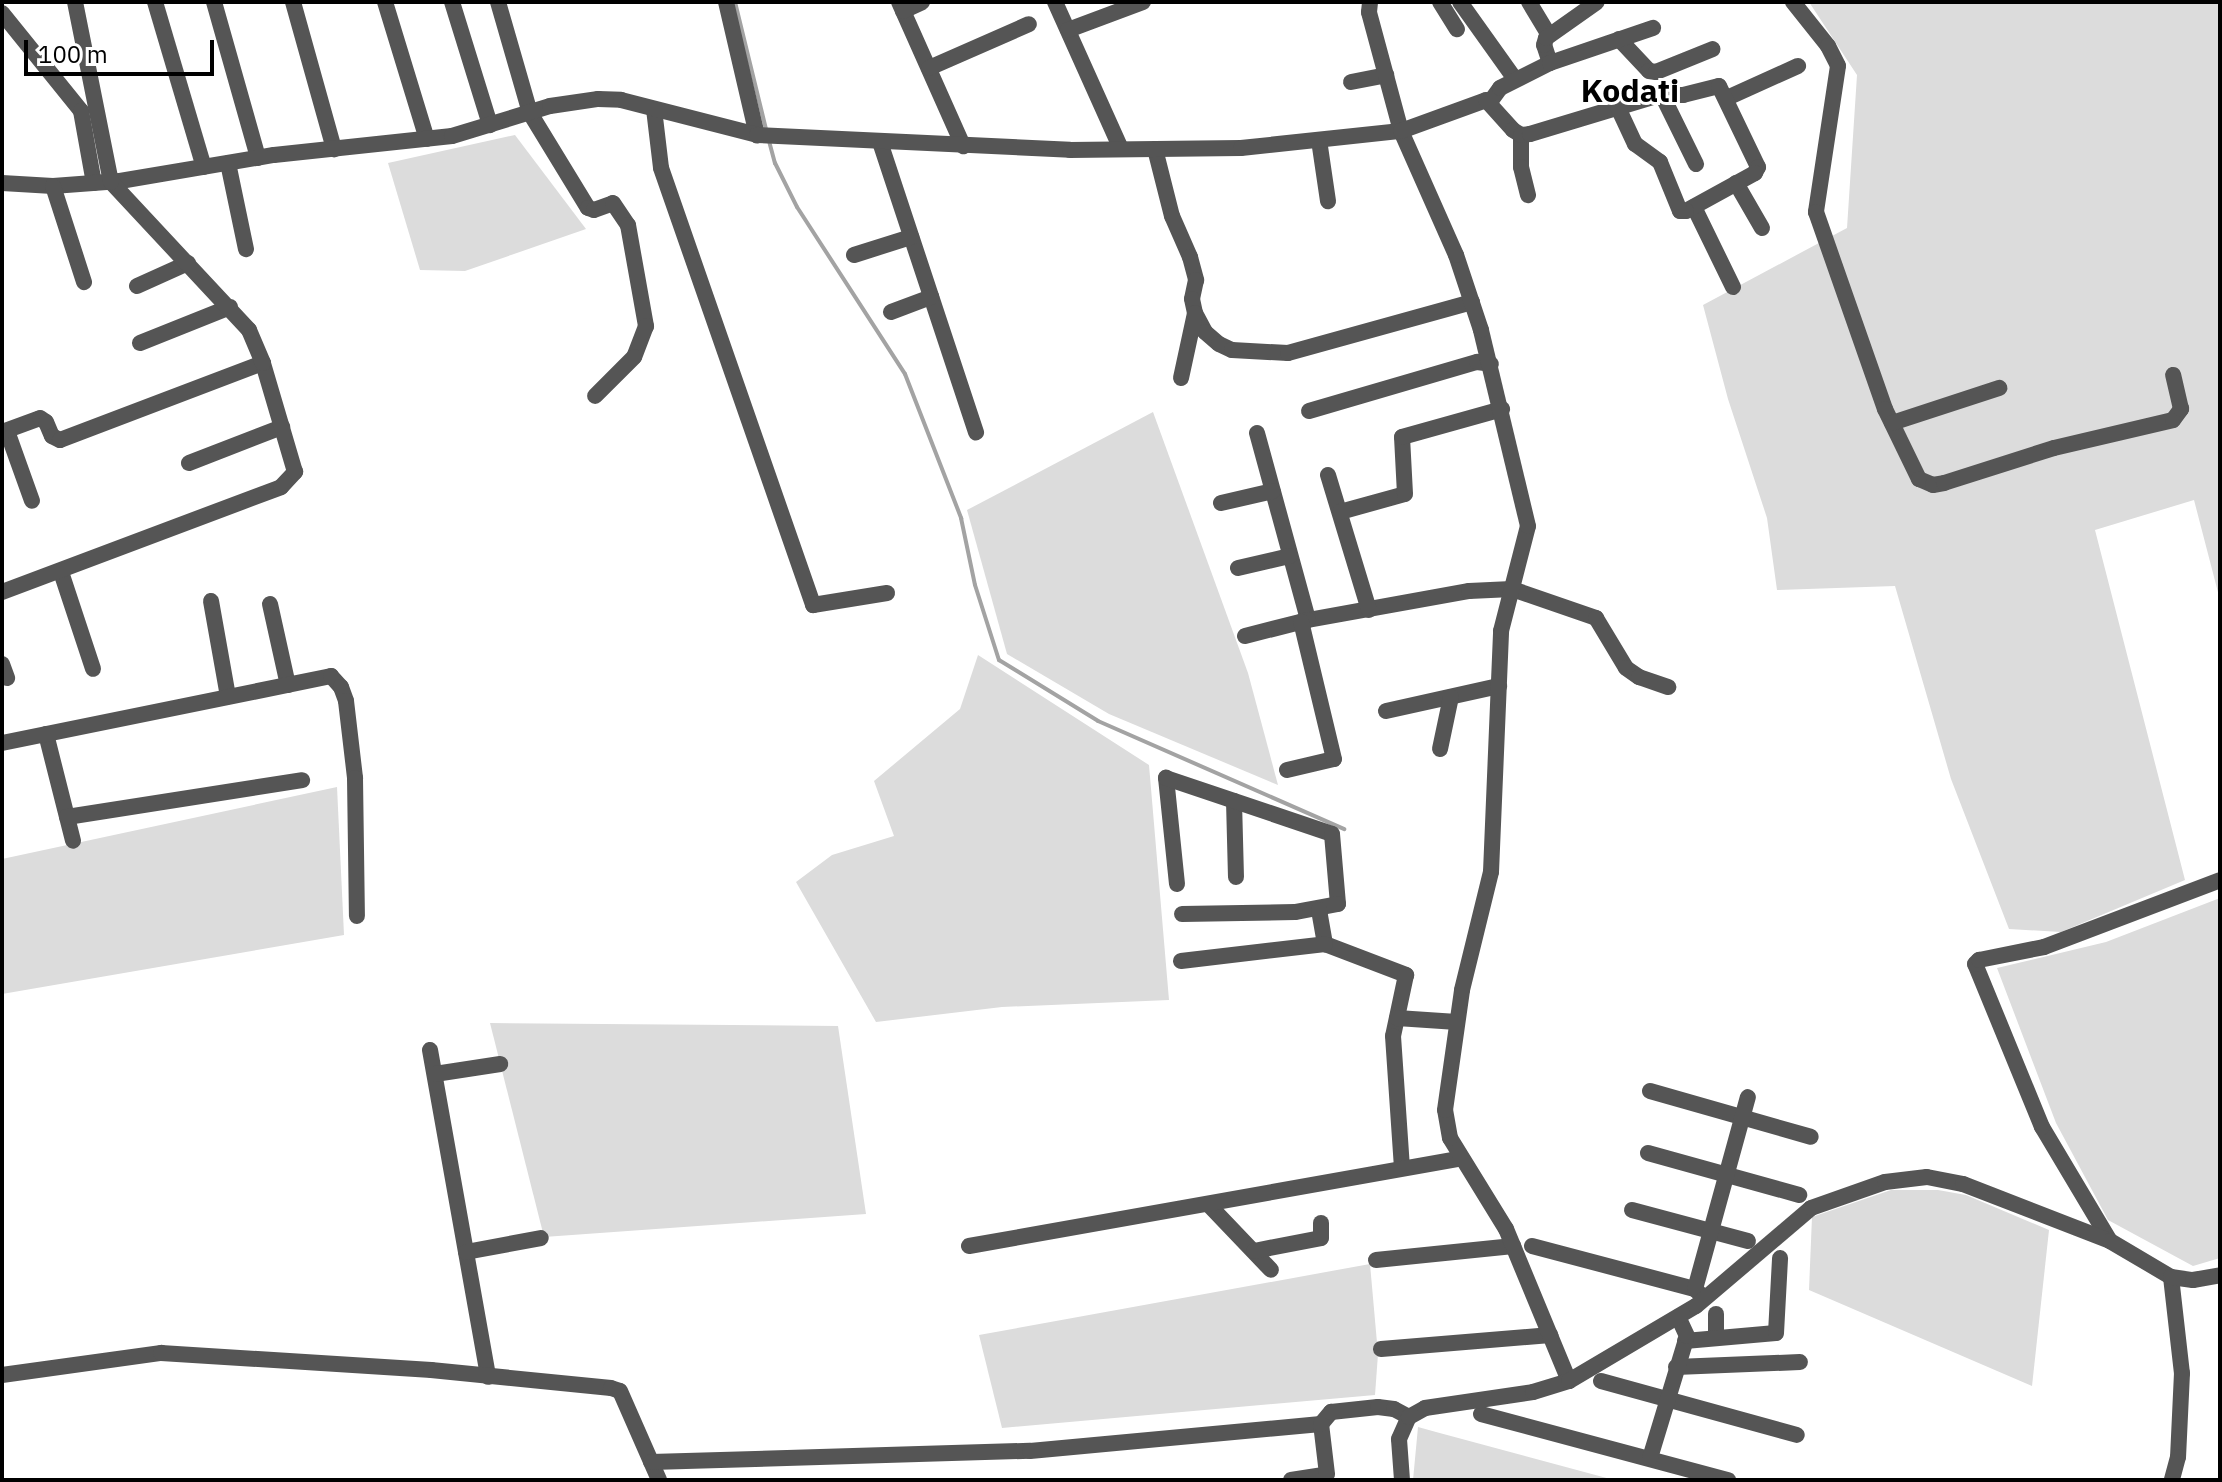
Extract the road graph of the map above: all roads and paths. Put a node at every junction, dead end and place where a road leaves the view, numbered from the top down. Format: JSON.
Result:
{"nodes":[{"id":1,"x":75,"y":2,"type":"edge"},
{"id":2,"x":155,"y":2,"type":"edge"},
{"id":3,"x":214,"y":2,"type":"edge"},
{"id":4,"x":293,"y":2,"type":"edge"},
{"id":5,"x":385,"y":2,"type":"edge"},
{"id":6,"x":452,"y":2,"type":"edge"},
{"id":7,"x":498,"y":2,"type":"edge"},
{"id":8,"x":726,"y":2,"type":"edge"},
{"id":9,"x":922,"y":2,"type":"edge"},
{"id":10,"x":1055,"y":2,"type":"edge"},
{"id":11,"x":1143,"y":2,"type":"edge"},
{"id":12,"x":1370,"y":2,"type":"edge"},
{"id":13,"x":1440,"y":2,"type":"edge"},
{"id":14,"x":1460,"y":2,"type":"edge"},
{"id":15,"x":1529,"y":2,"type":"edge"},
{"id":16,"x":1597,"y":2,"type":"edge"},
{"id":17,"x":1793,"y":2,"type":"edge"},
{"id":18,"x":901,"y":6,"type":"edge"},
{"id":19,"x":1571,"y":9,"type":"edge"},
{"id":20,"x":2,"y":13,"type":"edge"},
{"id":21,"x":1029,"y":24,"type":"dead end"},
{"id":22,"x":1653,"y":28,"type":"dead end"},
{"id":23,"x":1457,"y":29,"type":"dead end"},
{"id":24,"x":1068,"y":30,"type":"junction"},
{"id":25,"x":1549,"y":35,"type":"junction"},
{"id":26,"x":1619,"y":39,"type":"junction"},
{"id":27,"x":1713,"y":49,"type":"dead end"},
{"id":28,"x":1550,"y":63,"type":"junction"},
{"id":29,"x":1798,"y":66,"type":"dead end"},
{"id":30,"x":929,"y":68,"type":"junction"},
{"id":31,"x":1386,"y":75,"type":"junction"},
{"id":32,"x":1515,"y":79,"type":"junction"},
{"id":33,"x":1351,"y":82,"type":"dead end"},
{"id":34,"x":1662,"y":95,"type":"junction"},
{"id":35,"x":1727,"y":98,"type":"junction"},
{"id":36,"x":1490,"y":102,"type":"junction"},
{"id":37,"x":1618,"y":108,"type":"junction"},
{"id":38,"x":654,"y":109,"type":"junction"},
{"id":39,"x":530,"y":113,"type":"junction"},
{"id":40,"x":490,"y":125,"type":"junction"},
{"id":41,"x":1401,"y":131,"type":"junction"},
{"id":42,"x":757,"y":135,"type":"junction"},
{"id":43,"x":1521,"y":135,"type":"junction"},
{"id":44,"x":427,"y":139,"type":"junction"},
{"id":45,"x":1319,"y":140,"type":"junction"},
{"id":46,"x":880,"y":142,"type":"junction"},
{"id":47,"x":963,"y":146,"type":"junction"},
{"id":48,"x":334,"y":149,"type":"junction"},
{"id":49,"x":1121,"y":149,"type":"junction"},
{"id":50,"x":1155,"y":149,"type":"junction"},
{"id":51,"x":258,"y":158,"type":"junction"},
{"id":52,"x":228,"y":163,"type":"junction"},
{"id":53,"x":1696,"y":164,"type":"dead end"},
{"id":54,"x":204,"y":167,"type":"junction"},
{"id":55,"x":2,"y":183,"type":"edge"},
{"id":56,"x":102,"y":183,"type":"junction"},
{"id":57,"x":1736,"y":183,"type":"junction"},
{"id":58,"x":53,"y":186,"type":"junction"},
{"id":59,"x":1528,"y":195,"type":"dead end"},
{"id":60,"x":1328,"y":201,"type":"dead end"},
{"id":61,"x":1694,"y":207,"type":"junction"},
{"id":62,"x":1762,"y":228,"type":"dead end"},
{"id":63,"x":911,"y":237,"type":"junction"},
{"id":64,"x":246,"y":249,"type":"dead end"},
{"id":65,"x":854,"y":255,"type":"dead end"},
{"id":66,"x":188,"y":263,"type":"junction"},
{"id":67,"x":84,"y":282,"type":"dead end"},
{"id":68,"x":137,"y":286,"type":"dead end"},
{"id":69,"x":1733,"y":287,"type":"dead end"},
{"id":70,"x":931,"y":297,"type":"junction"},
{"id":71,"x":1472,"y":302,"type":"junction"},
{"id":72,"x":230,"y":307,"type":"junction"},
{"id":73,"x":891,"y":312,"type":"dead end"},
{"id":74,"x":1195,"y":313,"type":"junction"},
{"id":75,"x":140,"y":343,"type":"dead end"},
{"id":76,"x":263,"y":363,"type":"junction"},
{"id":77,"x":1491,"y":364,"type":"junction"},
{"id":78,"x":2173,"y":375,"type":"dead end"},
{"id":79,"x":1181,"y":378,"type":"dead end"},
{"id":80,"x":1999,"y":388,"type":"dead end"},
{"id":81,"x":595,"y":396,"type":"dead end"},
{"id":82,"x":1502,"y":409,"type":"junction"},
{"id":83,"x":1309,"y":411,"type":"dead end"},
{"id":84,"x":1892,"y":423,"type":"junction"},
{"id":85,"x":282,"y":427,"type":"junction"},
{"id":86,"x":4,"y":432,"type":"edge"},
{"id":87,"x":976,"y":433,"type":"dead end"},
{"id":88,"x":1257,"y":433,"type":"dead end"},
{"id":89,"x":189,"y":463,"type":"dead end"},
{"id":90,"x":1328,"y":475,"type":"dead end"},
{"id":91,"x":1273,"y":491,"type":"junction"},
{"id":92,"x":32,"y":501,"type":"dead end"},
{"id":93,"x":1221,"y":503,"type":"dead end"},
{"id":94,"x":1340,"y":512,"type":"junction"},
{"id":95,"x":1290,"y":556,"type":"junction"},
{"id":96,"x":1238,"y":568,"type":"dead end"},
{"id":97,"x":61,"y":572,"type":"junction"},
{"id":98,"x":1512,"y":589,"type":"junction"},
{"id":99,"x":2,"y":592,"type":"edge"},
{"id":100,"x":887,"y":593,"type":"dead end"},
{"id":101,"x":211,"y":601,"type":"dead end"},
{"id":102,"x":270,"y":604,"type":"dead end"},
{"id":103,"x":1369,"y":610,"type":"junction"},
{"id":104,"x":1304,"y":621,"type":"junction"},
{"id":105,"x":1245,"y":636,"type":"dead end"},
{"id":106,"x":93,"y":669,"type":"dead end"},
{"id":107,"x":288,"y":685,"type":"junction"},
{"id":108,"x":1499,"y":686,"type":"junction"},
{"id":109,"x":1668,"y":687,"type":"dead end"},
{"id":110,"x":228,"y":696,"type":"junction"},
{"id":111,"x":1451,"y":697,"type":"junction"},
{"id":112,"x":1386,"y":711,"type":"dead end"},
{"id":113,"x":46,"y":734,"type":"junction"},
{"id":114,"x":2,"y":743,"type":"edge"},
{"id":115,"x":1440,"y":749,"type":"dead end"},
{"id":116,"x":1287,"y":770,"type":"dead end"},
{"id":117,"x":302,"y":780,"type":"dead end"},
{"id":118,"x":1234,"y":801,"type":"junction"},
{"id":119,"x":67,"y":817,"type":"junction"},
{"id":120,"x":73,"y":841,"type":"dead end"},
{"id":121,"x":1236,"y":877,"type":"dead end"},
{"id":122,"x":2220,"y":880,"type":"edge"},
{"id":123,"x":1177,"y":884,"type":"dead end"},
{"id":124,"x":1319,"y":910,"type":"junction"},
{"id":125,"x":1182,"y":914,"type":"dead end"},
{"id":126,"x":357,"y":916,"type":"dead end"},
{"id":127,"x":1325,"y":944,"type":"junction"},
{"id":128,"x":1181,"y":961,"type":"dead end"},
{"id":129,"x":1397,"y":1018,"type":"junction"},
{"id":130,"x":1457,"y":1022,"type":"junction"},
{"id":131,"x":430,"y":1050,"type":"dead end"},
{"id":132,"x":500,"y":1064,"type":"dead end"},
{"id":133,"x":435,"y":1074,"type":"junction"},
{"id":134,"x":1650,"y":1091,"type":"dead end"},
{"id":135,"x":1748,"y":1097,"type":"dead end"},
{"id":136,"x":1742,"y":1118,"type":"junction"},
{"id":137,"x":1811,"y":1137,"type":"dead end"},
{"id":138,"x":1648,"y":1153,"type":"dead end"},
{"id":139,"x":1461,"y":1158,"type":"junction"},
{"id":140,"x":1402,"y":1167,"type":"junction"},
{"id":141,"x":1726,"y":1175,"type":"junction"},
{"id":142,"x":1799,"y":1195,"type":"dead end"},
{"id":143,"x":1208,"y":1204,"type":"junction"},
{"id":144,"x":1632,"y":1210,"type":"dead end"},
{"id":145,"x":1321,"y":1223,"type":"dead end"},
{"id":146,"x":1711,"y":1231,"type":"junction"},
{"id":147,"x":541,"y":1238,"type":"dead end"},
{"id":148,"x":1748,"y":1241,"type":"dead end"},
{"id":149,"x":2110,"y":1241,"type":"junction"},
{"id":150,"x":969,"y":1246,"type":"dead end"},
{"id":151,"x":1513,"y":1246,"type":"junction"},
{"id":152,"x":1532,"y":1246,"type":"dead end"},
{"id":153,"x":1254,"y":1251,"type":"junction"},
{"id":154,"x":466,"y":1252,"type":"junction"},
{"id":155,"x":1780,"y":1258,"type":"dead end"},
{"id":156,"x":1376,"y":1260,"type":"dead end"},
{"id":157,"x":1271,"y":1270,"type":"dead end"},
{"id":158,"x":2220,"y":1275,"type":"edge"},
{"id":159,"x":2171,"y":1277,"type":"junction"},
{"id":160,"x":1700,"y":1294,"type":"junction"},
{"id":161,"x":1716,"y":1314,"type":"dead end"},
{"id":162,"x":1678,"y":1317,"type":"junction"},
{"id":163,"x":1550,"y":1335,"type":"junction"},
{"id":164,"x":1716,"y":1338,"type":"junction"},
{"id":165,"x":1685,"y":1341,"type":"junction"},
{"id":166,"x":1381,"y":1349,"type":"dead end"},
{"id":167,"x":1800,"y":1362,"type":"dead end"},
{"id":168,"x":1676,"y":1367,"type":"junction"},
{"id":169,"x":2,"y":1375,"type":"edge"},
{"id":170,"x":488,"y":1377,"type":"junction"},
{"id":171,"x":1569,"y":1381,"type":"junction"},
{"id":172,"x":1601,"y":1381,"type":"dead end"},
{"id":173,"x":1667,"y":1401,"type":"junction"},
{"id":174,"x":1481,"y":1414,"type":"dead end"},
{"id":175,"x":1409,"y":1417,"type":"junction"},
{"id":176,"x":1321,"y":1424,"type":"junction"},
{"id":177,"x":1797,"y":1435,"type":"dead end"},
{"id":178,"x":1650,"y":1458,"type":"junction"},
{"id":179,"x":651,"y":1462,"type":"junction"},
{"id":180,"x":659,"y":1480,"type":"edge"},
{"id":181,"x":1291,"y":1480,"type":"edge"},
{"id":182,"x":1402,"y":1480,"type":"edge"},
{"id":183,"x":1728,"y":1480,"type":"edge"},
{"id":184,"x":2172,"y":1480,"type":"edge"}],
"edges":[{"from":1,"to":56,"type":"street"},
{"from":2,"to":54,"type":"street"},
{"from":3,"to":51,"type":"street"},
{"from":4,"to":48,"type":"street"},
{"from":5,"to":44,"type":"street"},
{"from":6,"to":40,"type":"street"},
{"from":7,"to":39,"type":"street"},
{"from":8,"to":42,"type":"street"},
{"from":9,"to":18,"type":"street"},
{"from":10,"to":24,"type":"street"},
{"from":11,"to":24,"type":"street"},
{"from":12,"to":31,"type":"street"},
{"from":13,"to":23,"type":"street"},
{"from":14,"to":32,"type":"street"},
{"from":15,"to":25,"type":"street"},
{"from":16,"to":19,"type":"street"},
{"from":17,"to":84,"type":"street"},
{"from":18,"to":30,"type":"street"},
{"from":19,"to":25,"type":"street"},
{"from":20,"to":56,"type":"street"},
{"from":21,"to":30,"type":"street"},
{"from":22,"to":26,"type":"street"},
{"from":24,"to":49,"type":"street"},
{"from":25,"to":28,"type":"street"},
{"from":26,"to":27,"type":"street"},
{"from":26,"to":28,"type":"street"},
{"from":28,"to":32,"type":"street"},
{"from":29,"to":35,"type":"street"},
{"from":30,"to":47,"type":"street"},
{"from":31,"to":33,"type":"street"},
{"from":31,"to":41,"type":"street"},
{"from":32,"to":36,"type":"street"},
{"from":34,"to":35,"type":"street"},
{"from":34,"to":37,"type":"street"},
{"from":34,"to":53,"type":"street"},
{"from":35,"to":57,"type":"street"},
{"from":36,"to":41,"type":"street"},
{"from":36,"to":43,"type":"street"},
{"from":37,"to":43,"type":"street"},
{"from":37,"to":61,"type":"street"},
{"from":38,"to":39,"type":"street"},
{"from":38,"to":42,"type":"street"},
{"from":38,"to":100,"type":"street"},
{"from":39,"to":40,"type":"street"},
{"from":39,"to":81,"type":"street"},
{"from":40,"to":44,"type":"street"},
{"from":41,"to":45,"type":"street"},
{"from":41,"to":71,"type":"street"},
{"from":42,"to":46,"type":"street"},
{"from":43,"to":59,"type":"street"},
{"from":44,"to":48,"type":"street"},
{"from":45,"to":50,"type":"street"},
{"from":45,"to":60,"type":"street"},
{"from":46,"to":47,"type":"street"},
{"from":46,"to":63,"type":"street"},
{"from":47,"to":49,"type":"street"},
{"from":48,"to":51,"type":"street"},
{"from":49,"to":50,"type":"street"},
{"from":50,"to":74,"type":"street"},
{"from":51,"to":52,"type":"street"},
{"from":52,"to":54,"type":"street"},
{"from":52,"to":64,"type":"street"},
{"from":54,"to":56,"type":"street"},
{"from":55,"to":58,"type":"street"},
{"from":56,"to":58,"type":"street"},
{"from":56,"to":66,"type":"street"},
{"from":57,"to":61,"type":"street"},
{"from":57,"to":62,"type":"street"},
{"from":58,"to":67,"type":"street"},
{"from":61,"to":69,"type":"street"},
{"from":63,"to":65,"type":"street"},
{"from":63,"to":70,"type":"street"},
{"from":66,"to":68,"type":"street"},
{"from":66,"to":72,"type":"street"},
{"from":70,"to":73,"type":"street"},
{"from":70,"to":87,"type":"street"},
{"from":71,"to":74,"type":"street"},
{"from":71,"to":77,"type":"street"},
{"from":72,"to":75,"type":"street"},
{"from":72,"to":76,"type":"street"},
{"from":74,"to":79,"type":"street"},
{"from":76,"to":85,"type":"street"},
{"from":76,"to":86,"type":"street"},
{"from":77,"to":82,"type":"street"},
{"from":77,"to":83,"type":"street"},
{"from":78,"to":84,"type":"street"},
{"from":80,"to":84,"type":"street"},
{"from":82,"to":94,"type":"street"},
{"from":82,"to":98,"type":"street"},
{"from":85,"to":89,"type":"street"},
{"from":85,"to":97,"type":"street"},
{"from":86,"to":92,"type":"street"},
{"from":88,"to":91,"type":"street"},
{"from":90,"to":94,"type":"street"},
{"from":91,"to":93,"type":"street"},
{"from":91,"to":95,"type":"street"},
{"from":94,"to":103,"type":"street"},
{"from":95,"to":96,"type":"street"},
{"from":95,"to":104,"type":"street"},
{"from":97,"to":99,"type":"street"},
{"from":97,"to":106,"type":"street"},
{"from":98,"to":103,"type":"street"},
{"from":98,"to":108,"type":"street"},
{"from":98,"to":109,"type":"street"},
{"from":101,"to":110,"type":"street"},
{"from":102,"to":107,"type":"street"},
{"from":103,"to":104,"type":"street"},
{"from":104,"to":105,"type":"street"},
{"from":104,"to":116,"type":"street"},
{"from":107,"to":110,"type":"street"},
{"from":107,"to":126,"type":"street"},
{"from":108,"to":111,"type":"street"},
{"from":108,"to":130,"type":"street"},
{"from":110,"to":113,"type":"street"},
{"from":111,"to":112,"type":"street"},
{"from":111,"to":115,"type":"street"},
{"from":113,"to":114,"type":"street"},
{"from":113,"to":119,"type":"street"},
{"from":117,"to":119,"type":"street"},
{"from":118,"to":121,"type":"street"},
{"from":118,"to":123,"type":"street"},
{"from":118,"to":124,"type":"street"},
{"from":119,"to":120,"type":"street"},
{"from":122,"to":149,"type":"street"},
{"from":124,"to":125,"type":"street"},
{"from":124,"to":127,"type":"street"},
{"from":127,"to":128,"type":"street"},
{"from":127,"to":129,"type":"street"},
{"from":129,"to":130,"type":"street"},
{"from":129,"to":140,"type":"street"},
{"from":130,"to":139,"type":"street"},
{"from":131,"to":133,"type":"street"},
{"from":132,"to":133,"type":"street"},
{"from":133,"to":154,"type":"street"},
{"from":134,"to":136,"type":"street"},
{"from":135,"to":136,"type":"street"},
{"from":136,"to":137,"type":"street"},
{"from":136,"to":141,"type":"street"},
{"from":138,"to":141,"type":"street"},
{"from":139,"to":140,"type":"street"},
{"from":139,"to":151,"type":"street"},
{"from":140,"to":143,"type":"street"},
{"from":141,"to":142,"type":"street"},
{"from":141,"to":146,"type":"street"},
{"from":143,"to":150,"type":"street"},
{"from":143,"to":153,"type":"street"},
{"from":144,"to":146,"type":"street"},
{"from":145,"to":153,"type":"street"},
{"from":146,"to":148,"type":"street"},
{"from":146,"to":160,"type":"street"},
{"from":147,"to":154,"type":"street"},
{"from":149,"to":159,"type":"street"},
{"from":149,"to":160,"type":"street"},
{"from":151,"to":156,"type":"street"},
{"from":151,"to":163,"type":"street"},
{"from":152,"to":160,"type":"street"},
{"from":153,"to":157,"type":"street"},
{"from":154,"to":170,"type":"street"},
{"from":155,"to":164,"type":"street"},
{"from":158,"to":159,"type":"street"},
{"from":159,"to":184,"type":"street"},
{"from":160,"to":162,"type":"street"},
{"from":161,"to":164,"type":"street"},
{"from":162,"to":165,"type":"street"},
{"from":162,"to":171,"type":"street"},
{"from":163,"to":166,"type":"street"},
{"from":163,"to":171,"type":"street"},
{"from":164,"to":165,"type":"street"},
{"from":165,"to":168,"type":"street"},
{"from":167,"to":168,"type":"street"},
{"from":168,"to":173,"type":"street"},
{"from":169,"to":170,"type":"street"},
{"from":170,"to":179,"type":"street"},
{"from":171,"to":175,"type":"street"},
{"from":172,"to":173,"type":"street"},
{"from":173,"to":177,"type":"street"},
{"from":173,"to":178,"type":"street"},
{"from":174,"to":178,"type":"street"},
{"from":175,"to":176,"type":"street"},
{"from":175,"to":182,"type":"street"},
{"from":176,"to":179,"type":"street"},
{"from":176,"to":181,"type":"street"},
{"from":178,"to":183,"type":"street"},
{"from":179,"to":180,"type":"street"}]}
